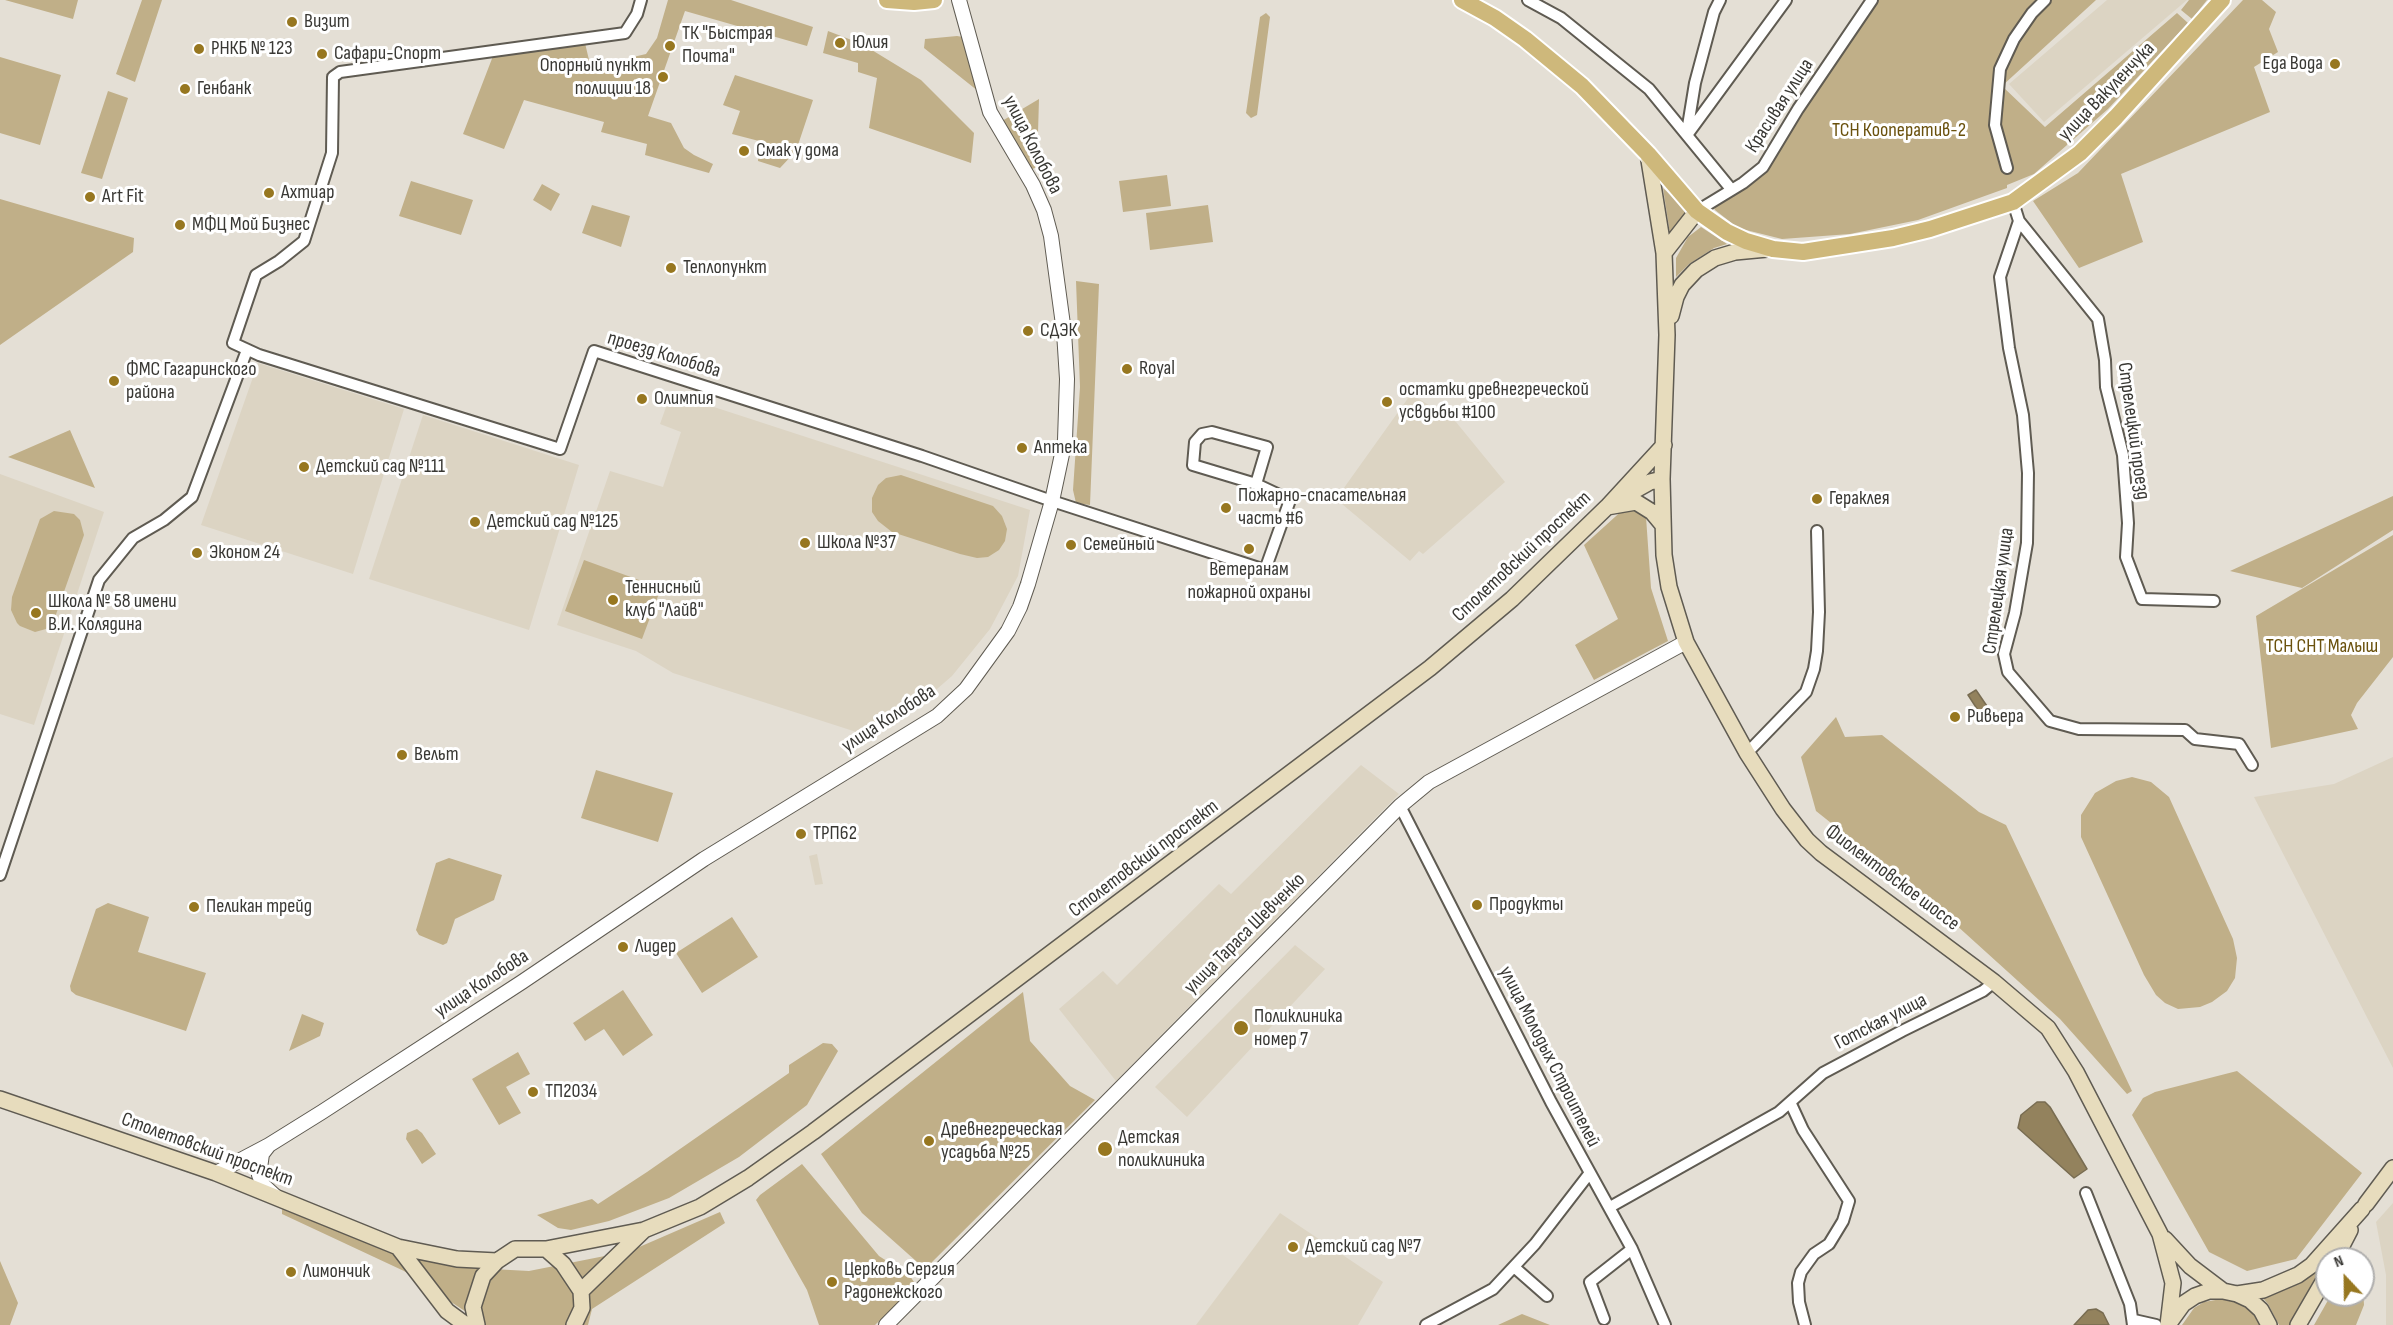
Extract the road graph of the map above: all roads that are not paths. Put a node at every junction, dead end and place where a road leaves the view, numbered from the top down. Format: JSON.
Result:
{"nodes":[{"id":1,"x":641,"y":0,"type":"edge"},
{"id":2,"x":886,"y":0,"type":"edge"},
{"id":3,"x":934,"y":0,"type":"edge"},
{"id":4,"x":959,"y":0,"type":"edge"},
{"id":5,"x":1462,"y":0,"type":"edge"},
{"id":6,"x":1528,"y":0,"type":"edge"},
{"id":7,"x":1720,"y":0,"type":"edge"},
{"id":8,"x":1786,"y":0,"type":"edge"},
{"id":9,"x":1872,"y":0,"type":"edge"},
{"id":10,"x":2045,"y":0,"type":"edge"},
{"id":11,"x":2222,"y":0,"type":"edge"},
{"id":12,"x":1687,"y":135,"type":"junction"},
{"id":13,"x":2080,"y":153,"type":"junction"},
{"id":14,"x":1648,"y":154,"type":"junction"},
{"id":15,"x":2007,"y":168,"type":"dead end"},
{"id":16,"x":1731,"y":189,"type":"junction"},
{"id":17,"x":2013,"y":202,"type":"junction"},
{"id":18,"x":1995,"y":204,"type":"junction"},
{"id":19,"x":1697,"y":211,"type":"junction"},
{"id":20,"x":2019,"y":220,"type":"junction"},
{"id":21,"x":1773,"y":249,"type":"junction"},
{"id":22,"x":1665,"y":253,"type":"junction"},
{"id":23,"x":1667,"y":335,"type":"junction"},
{"id":24,"x":247,"y":350,"type":"junction"},
{"id":25,"x":1664,"y":445,"type":"junction"},
{"id":26,"x":1662,"y":479,"type":"junction"},
{"id":27,"x":1256,"y":484,"type":"junction"},
{"id":28,"x":1052,"y":501,"type":"junction"},
{"id":29,"x":1607,"y":507,"type":"junction"},
{"id":30,"x":1662,"y":524,"type":"junction"},
{"id":31,"x":1817,"y":531,"type":"dead end"},
{"id":32,"x":2214,"y":601,"type":"dead end"},
{"id":33,"x":1686,"y":642,"type":"junction"},
{"id":34,"x":1747,"y":753,"type":"junction"},
{"id":35,"x":2252,"y":765,"type":"dead end"},
{"id":36,"x":1400,"y":806,"type":"junction"},
{"id":37,"x":0,"y":875,"type":"edge"},
{"id":38,"x":1994,"y":982,"type":"junction"},
{"id":39,"x":0,"y":1099,"type":"edge"},
{"id":40,"x":1791,"y":1104,"type":"junction"},
{"id":41,"x":269,"y":1145,"type":"junction"},
{"id":42,"x":2393,"y":1168,"type":"edge"},
{"id":43,"x":216,"y":1173,"type":"junction"},
{"id":44,"x":1589,"y":1173,"type":"junction"},
{"id":45,"x":2086,"y":1193,"type":"dead end"},
{"id":46,"x":280,"y":1199,"type":"junction"},
{"id":47,"x":2364,"y":1206,"type":"junction"},
{"id":48,"x":1610,"y":1207,"type":"junction"},
{"id":49,"x":644,"y":1230,"type":"junction"},
{"id":50,"x":2160,"y":1234,"type":"junction"},
{"id":51,"x":398,"y":1247,"type":"junction"},
{"id":52,"x":2342,"y":1247,"type":"edge"},
{"id":53,"x":546,"y":1249,"type":"junction"},
{"id":54,"x":1632,"y":1249,"type":"junction"},
{"id":55,"x":497,"y":1261,"type":"junction"},
{"id":56,"x":1514,"y":1267,"type":"junction"},
{"id":57,"x":581,"y":1291,"type":"junction"},
{"id":58,"x":2230,"y":1292,"type":"junction"},
{"id":59,"x":1547,"y":1296,"type":"dead end"},
{"id":60,"x":2315,"y":1296,"type":"edge"},
{"id":61,"x":1604,"y":1319,"type":"dead end"},
{"id":62,"x":2134,"y":1322,"type":"edge"},
{"id":63,"x":466,"y":1325,"type":"edge"},
{"id":64,"x":477,"y":1325,"type":"edge"},
{"id":65,"x":574,"y":1325,"type":"edge"},
{"id":66,"x":886,"y":1325,"type":"edge"},
{"id":67,"x":1426,"y":1325,"type":"edge"},
{"id":68,"x":1665,"y":1325,"type":"edge"},
{"id":69,"x":1805,"y":1325,"type":"edge"},
{"id":70,"x":2156,"y":1325,"type":"edge"},
{"id":71,"x":2168,"y":1325,"type":"edge"},
{"id":72,"x":2269,"y":1325,"type":"edge"},
{"id":73,"x":2298,"y":1325,"type":"edge"}],
"edges":[{"from":1,"to":24,"type":"street"},
{"from":2,"to":3,"type":"main road"},
{"from":4,"to":28,"type":"street","name":"улица Колобова"},
{"from":5,"to":14,"type":"main road"},
{"from":6,"to":12,"type":"street"},
{"from":7,"to":12,"type":"street"},
{"from":8,"to":12,"type":"street"},
{"from":9,"to":16,"type":"street","name":"Красивая улица"},
{"from":10,"to":15,"type":"street"},
{"from":11,"to":13,"type":"main road","name":"улица Вакуленчука"},
{"from":12,"to":16,"type":"street"},
{"from":13,"to":17,"type":"main road","name":"улица Вакуленчука"},
{"from":13,"to":18,"type":"main road"},
{"from":14,"to":19,"type":"main road"},
{"from":14,"to":22,"type":"main road"},
{"from":16,"to":19,"type":"street","name":"Красивая улица"},
{"from":17,"to":18,"type":"main road","name":"улица Вакуленчука"},
{"from":17,"to":20,"type":"street"},
{"from":18,"to":19,"type":"main road"},
{"from":18,"to":21,"type":"main road"},
{"from":19,"to":21,"type":"main road"},
{"from":19,"to":22,"type":"main road"},
{"from":20,"to":32,"type":"street","name":"Стрелецкий проезд"},
{"from":20,"to":35,"type":"street","name":"Стрелецкая улица"},
{"from":21,"to":23,"type":"main road"},
{"from":22,"to":23,"type":"main road"},
{"from":23,"to":25,"type":"main road"},
{"from":24,"to":28,"type":"street","name":"проезд Колобова"},
{"from":24,"to":37,"type":"street"},
{"from":25,"to":26,"type":"main road","name":"Фиолентовское шоссе"},
{"from":25,"to":29,"type":"main road","name":"Столетовский проспект"},
{"from":26,"to":29,"type":"main road"},
{"from":26,"to":30,"type":"main road","name":"Фиолентовское шоссе"},
{"from":27,"to":27,"type":"street"},
{"from":27,"to":28,"type":"street"},
{"from":28,"to":41,"type":"street","name":"улица Колобова"},
{"from":29,"to":30,"type":"main road"},
{"from":29,"to":49,"type":"main road","name":"Столетовский проспект"},
{"from":30,"to":33,"type":"main road","name":"Фиолентовское шоссе"},
{"from":31,"to":34,"type":"street"},
{"from":33,"to":34,"type":"main road","name":"Фиолентовское шоссе"},
{"from":33,"to":36,"type":"street","name":"улица Тараса Шевченко"},
{"from":34,"to":38,"type":"main road","name":"Фиолентовское шоссе"},
{"from":36,"to":44,"type":"street","name":"улица Молодых Строителей"},
{"from":36,"to":66,"type":"street","name":"улица Тараса Шевченко"},
{"from":38,"to":40,"type":"street","name":"Готская улица"},
{"from":38,"to":50,"type":"main road","name":"Фиолентовское шоссе"},
{"from":39,"to":43,"type":"main road","name":"Столетовский проспект"},
{"from":40,"to":48,"type":"street","name":"Готская улица"},
{"from":40,"to":69,"type":"street"},
{"from":41,"to":43,"type":"street","name":"улица Колобова"},
{"from":41,"to":46,"type":"street"},
{"from":42,"to":47,"type":"main road","name":"Фиолентовское шоссе"},
{"from":43,"to":46,"type":"main road","name":"Столетовский проспект"},
{"from":44,"to":48,"type":"street","name":"улица Молодых Строителей"},
{"from":44,"to":56,"type":"street"},
{"from":45,"to":62,"type":"street"},
{"from":46,"to":51,"type":"main road","name":"Столетовский проспект"},
{"from":47,"to":52,"type":"main road","name":"Фиолентовское шоссе"},
{"from":47,"to":58,"type":"main road","name":"Фиолентовское шоссе"},
{"from":48,"to":54,"type":"street","name":"улица Молодых Строителей"},
{"from":49,"to":53,"type":"main road","name":"Столетовский проспект"},
{"from":49,"to":57,"type":"main road"},
{"from":50,"to":58,"type":"main road","name":"Фиолентовское шоссе"},
{"from":50,"to":71,"type":"main road","name":"Фиолентовское шоссе"},
{"from":51,"to":55,"type":"main road","name":"Столетовский проспект"},
{"from":51,"to":63,"type":"main road"},
{"from":53,"to":55,"type":"main road","name":"Столетовский проспект"},
{"from":53,"to":57,"type":"main road"},
{"from":54,"to":61,"type":"street"},
{"from":54,"to":68,"type":"street","name":"улица Молодых Строителей"},
{"from":55,"to":64,"type":"main road"},
{"from":56,"to":59,"type":"street"},
{"from":56,"to":67,"type":"street"},
{"from":57,"to":65,"type":"main road"},
{"from":58,"to":71,"type":"main road","name":"Фиолентовское шоссе"},
{"from":58,"to":72,"type":"main road","name":"Фиолентовское шоссе"},
{"from":60,"to":73,"type":"main road"},
{"from":62,"to":70,"type":"street"}]}
